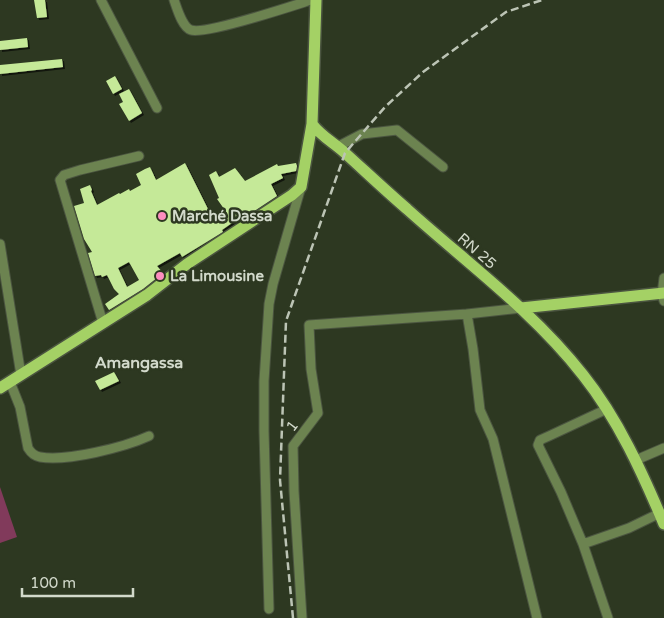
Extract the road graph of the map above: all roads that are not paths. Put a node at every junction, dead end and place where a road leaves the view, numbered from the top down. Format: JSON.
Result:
{"nodes":[{"id":1,"x":101,"y":0,"type":"edge"},
{"id":2,"x":174,"y":0,"type":"edge"},
{"id":3,"x":311,"y":0,"type":"edge"},
{"id":4,"x":316,"y":0,"type":"edge"},
{"id":5,"x":157,"y":108,"type":"dead end"},
{"id":6,"x":312,"y":124,"type":"junction"},
{"id":7,"x":338,"y":147,"type":"junction"},
{"id":8,"x":139,"y":156,"type":"dead end"},
{"id":9,"x":443,"y":167,"type":"dead end"},
{"id":10,"x":301,"y":187,"type":"junction"},
{"id":11,"x":0,"y":244,"type":"edge"},
{"id":12,"x":664,"y":278,"type":"edge"},
{"id":13,"x":663,"y":296,"type":"edge"},
{"id":14,"x":521,"y":308,"type":"junction"},
{"id":15,"x":467,"y":314,"type":"junction"},
{"id":16,"x":103,"y":323,"type":"junction"},
{"id":17,"x":21,"y":375,"type":"junction"},
{"id":18,"x":10,"y":382,"type":"junction"},
{"id":19,"x":0,"y":388,"type":"edge"},
{"id":20,"x":607,"y":409,"type":"junction"},
{"id":21,"x":149,"y":436,"type":"dead end"},
{"id":22,"x":664,"y":448,"type":"edge"},
{"id":23,"x":636,"y":460,"type":"junction"},
{"id":24,"x":662,"y":519,"type":"edge"},
{"id":25,"x":583,"y":544,"type":"junction"},
{"id":26,"x":269,"y":609,"type":"dead end"},
{"id":27,"x":302,"y":618,"type":"edge"},
{"id":28,"x":537,"y":618,"type":"edge"},
{"id":29,"x":608,"y":618,"type":"edge"}],
"edges":[{"from":1,"to":5,"type":"street"},
{"from":2,"to":3,"type":"street"},
{"from":4,"to":6,"type":"main road"},
{"from":6,"to":7,"type":"main road","name":"RN 25","number":"RN 25"},
{"from":6,"to":10,"type":"main road"},
{"from":7,"to":9,"type":"street"},
{"from":7,"to":14,"type":"main road","name":"RN 25","number":"RN 25"},
{"from":8,"to":16,"type":"street"},
{"from":10,"to":16,"type":"main road"},
{"from":10,"to":26,"type":"street"},
{"from":11,"to":17,"type":"street"},
{"from":12,"to":13,"type":"street"},
{"from":13,"to":14,"type":"main road"},
{"from":14,"to":15,"type":"street"},
{"from":14,"to":20,"type":"main road","name":"RN 25","number":"RN 25"},
{"from":15,"to":27,"type":"street","name":"1"},
{"from":15,"to":28,"type":"street"},
{"from":16,"to":17,"type":"main road"},
{"from":17,"to":18,"type":"main road"},
{"from":18,"to":19,"type":"main road"},
{"from":18,"to":21,"type":"street"},
{"from":20,"to":23,"type":"main road","name":"RN 25","number":"RN 25"},
{"from":20,"to":25,"type":"street"},
{"from":22,"to":23,"type":"street"},
{"from":23,"to":24,"type":"main road","name":"RN 25","number":"RN 25"},
{"from":24,"to":25,"type":"street"},
{"from":25,"to":29,"type":"street"}]}
